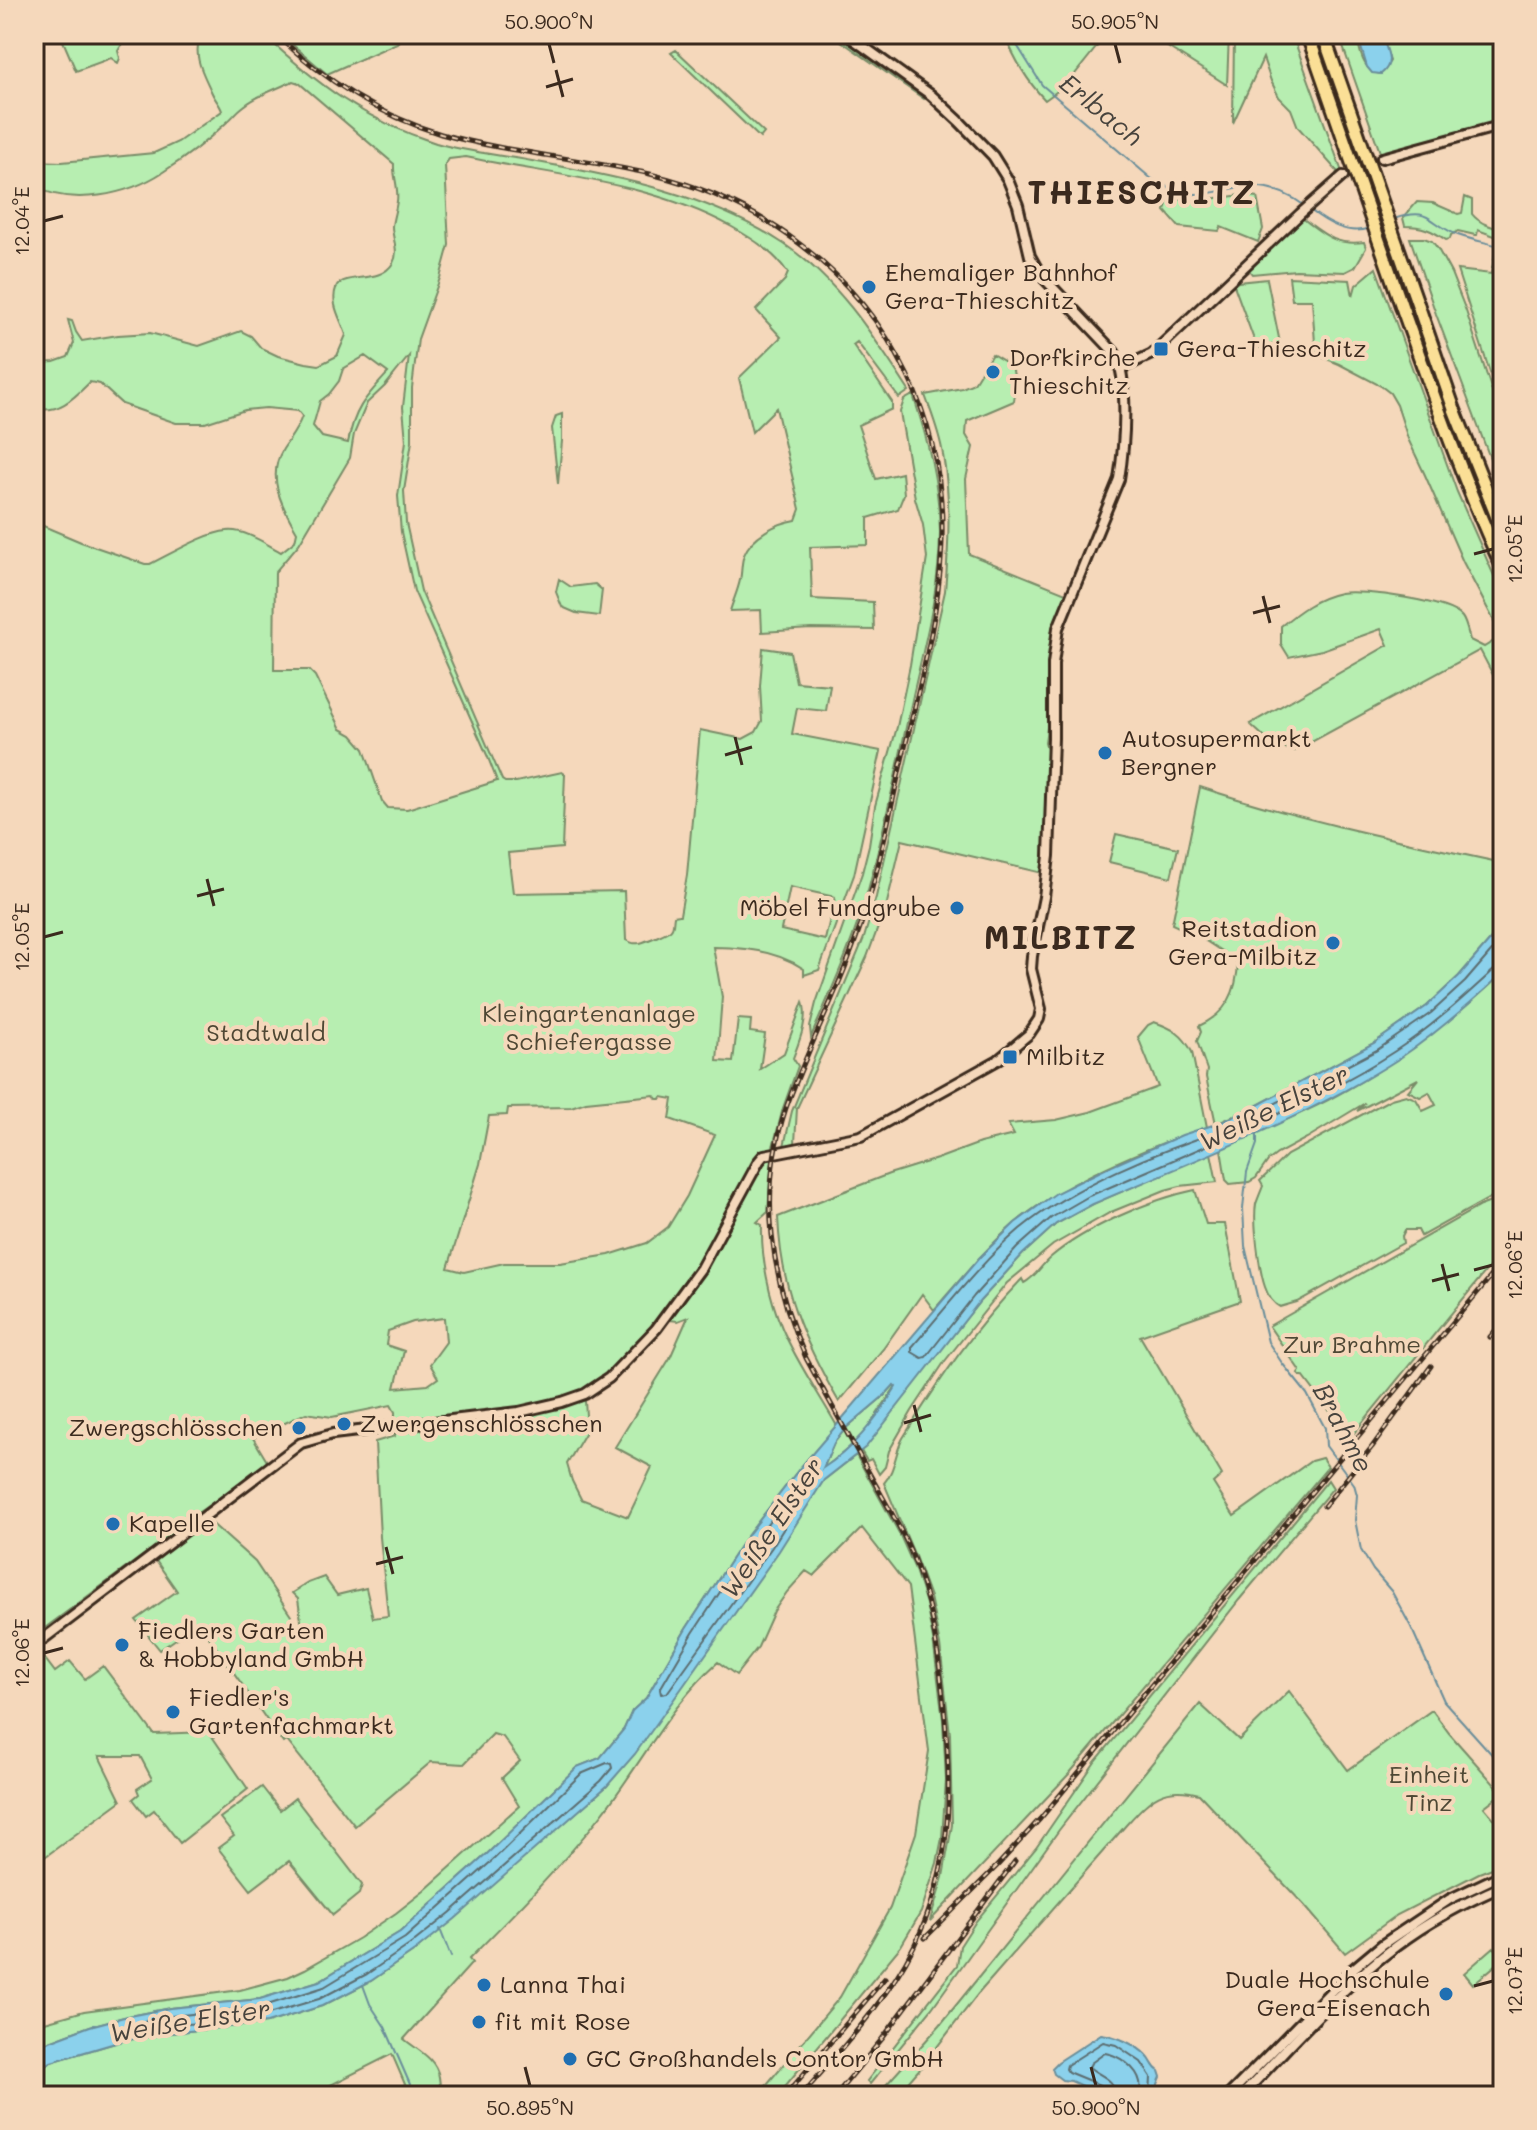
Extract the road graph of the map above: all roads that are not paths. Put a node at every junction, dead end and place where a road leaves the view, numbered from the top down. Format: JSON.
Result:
{"nodes":[{"id":1,"x":846,"y":34,"type":"edge"},
{"id":2,"x":1307,"y":34,"type":"edge"},
{"id":3,"x":1323,"y":34,"type":"edge"},
{"id":4,"x":1503,"y":125,"type":"edge"},
{"id":5,"x":1382,"y":158,"type":"tunnel mouth"},
{"id":6,"x":1343,"y":176,"type":"tunnel mouth"},
{"id":7,"x":1122,"y":368,"type":"junction"},
{"id":8,"x":1503,"y":532,"type":"edge"},
{"id":9,"x":1503,"y":568,"type":"edge"},
{"id":10,"x":34,"y":1646,"type":"edge"},
{"id":11,"x":1503,"y":1874,"type":"edge"},
{"id":12,"x":1503,"y":1886,"type":"edge"},
{"id":13,"x":1228,"y":2096,"type":"edge"},
{"id":14,"x":1241,"y":2096,"type":"edge"}],
"edges":[{"from":1,"to":7,"type":"main road"},
{"from":2,"to":9,"type":"highway","bridge":true},
{"from":3,"to":8,"type":"highway","bridge":true},
{"from":4,"to":5,"type":"main road"},
{"from":6,"to":7,"type":"main road"},
{"from":7,"to":10,"type":"main road"},
{"from":11,"to":13,"type":"main road"},
{"from":12,"to":14,"type":"main road"}]}
